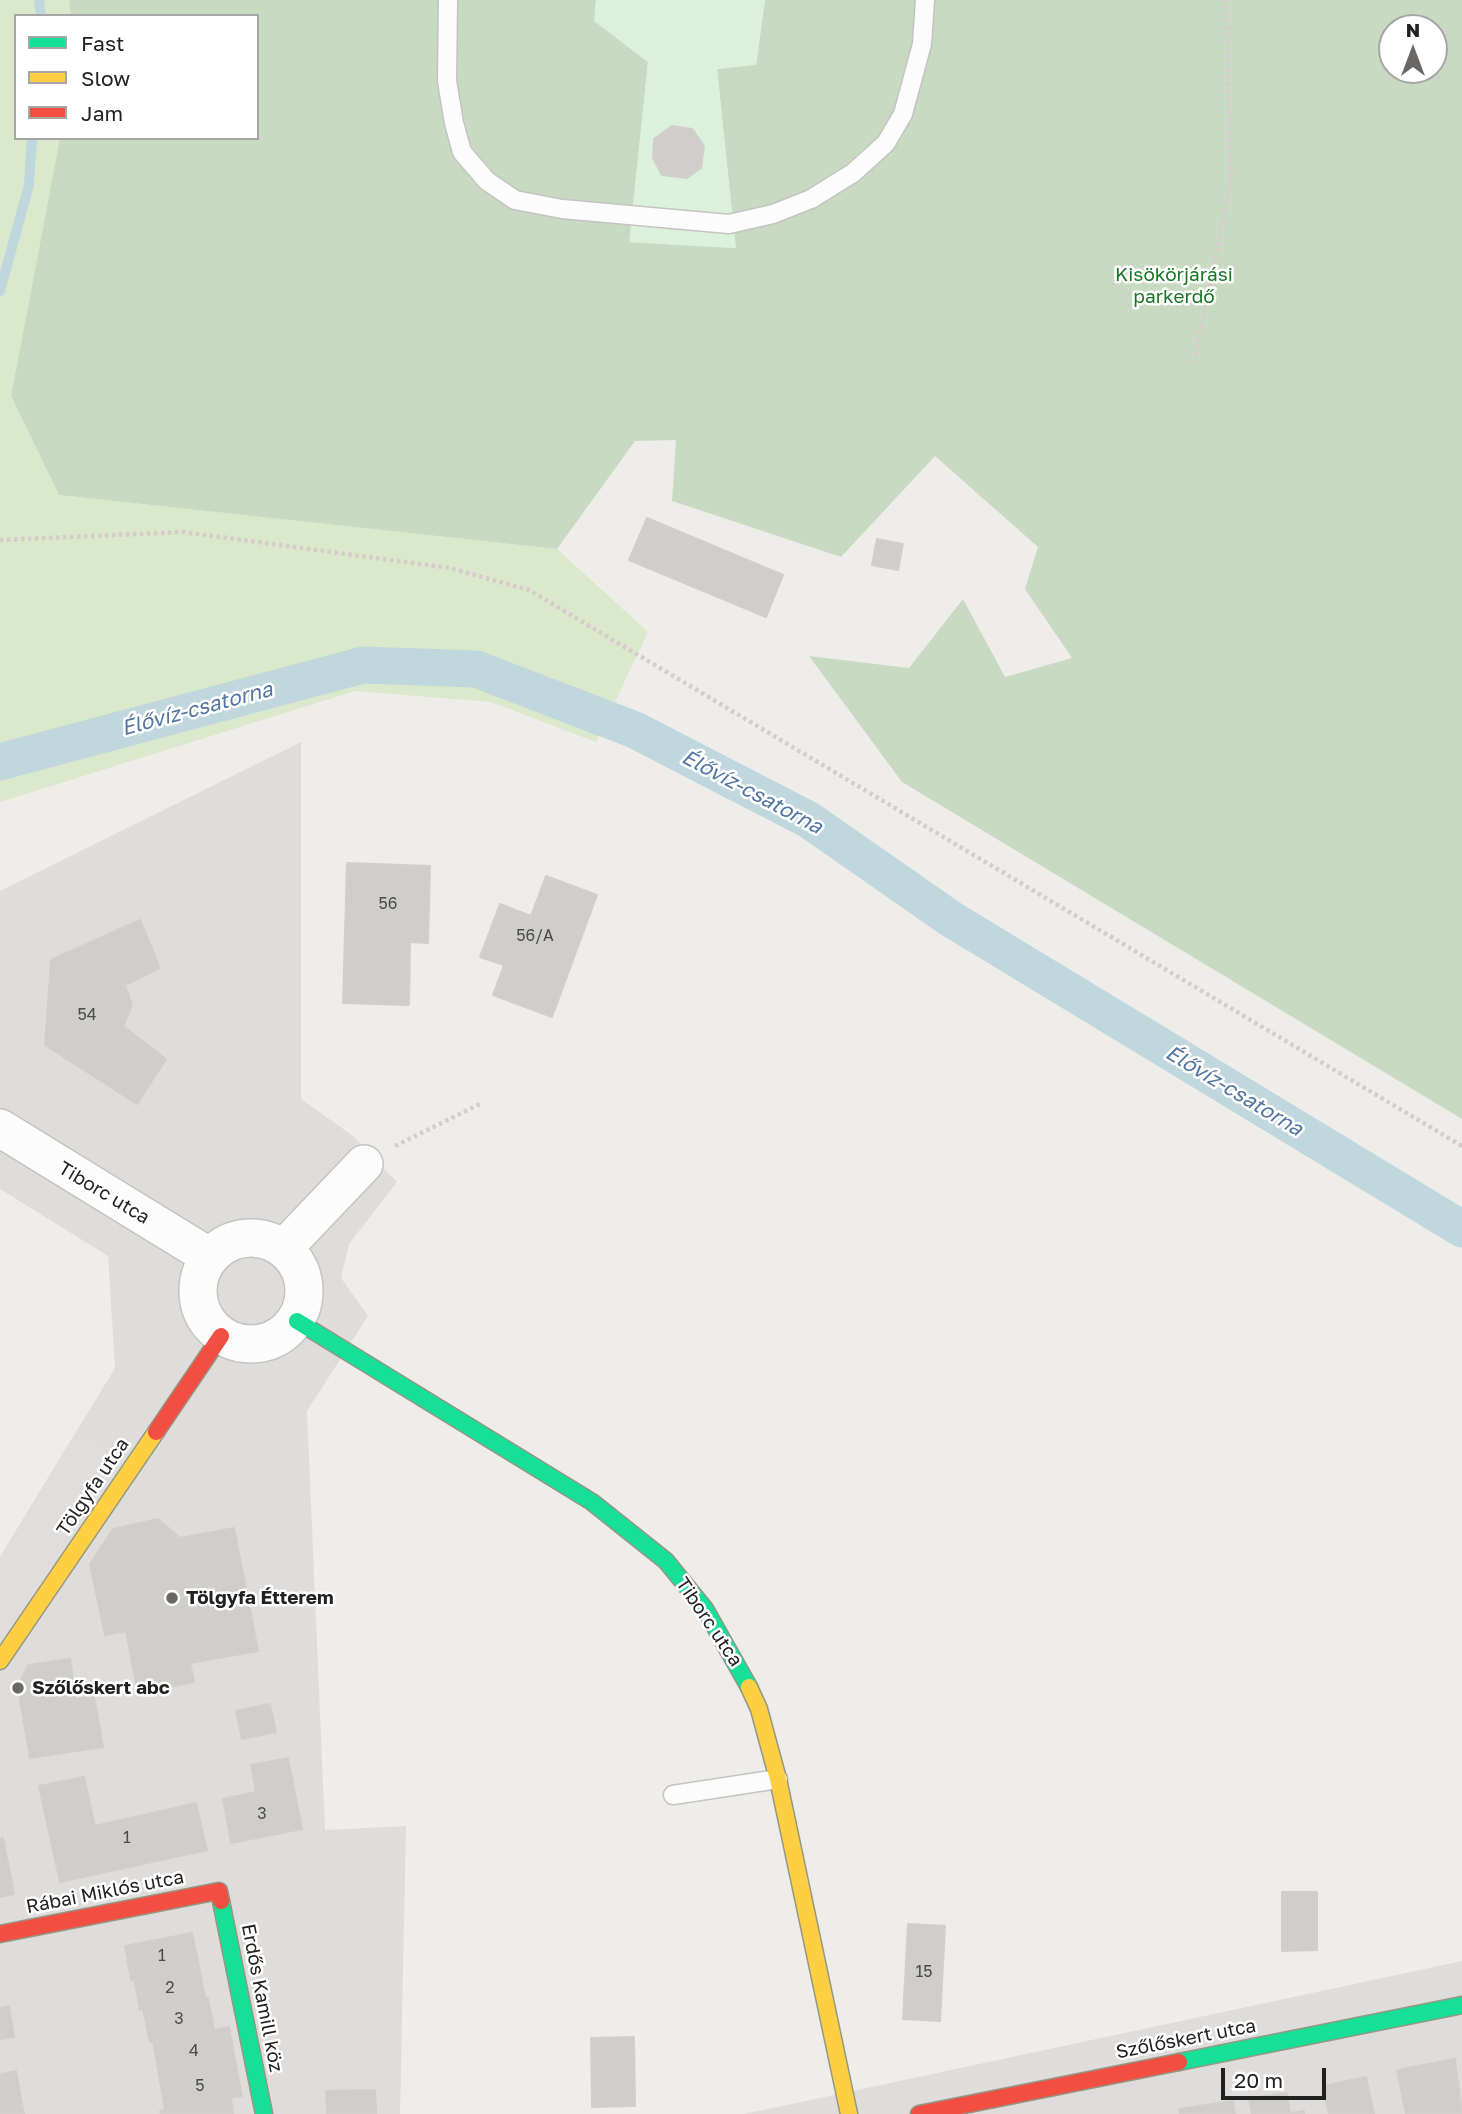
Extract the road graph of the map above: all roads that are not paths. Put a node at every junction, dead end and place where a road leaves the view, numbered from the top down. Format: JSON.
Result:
{"nodes":[{"id":1,"x":448,"y":0,"type":"edge"},
{"id":2,"x":925,"y":0,"type":"edge"},
{"id":3,"x":0,"y":1128,"type":"edge"},
{"id":4,"x":364,"y":1164,"type":"road end"},
{"id":5,"x":284,"y":1248,"type":"junction"},
{"id":6,"x":210,"y":1257,"type":"junction"},
{"id":7,"x":297,"y":1321,"type":"junction"},
{"id":8,"x":221,"y":1336,"type":"junction"},
{"id":9,"x":0,"y":1661,"type":"edge"},
{"id":10,"x":778,"y":1779,"type":"junction"},
{"id":11,"x":673,"y":1795,"type":"dead end"},
{"id":12,"x":219,"y":1891,"type":"joint"},
{"id":13,"x":0,"y":1934,"type":"edge"},
{"id":14,"x":1462,"y":2005,"type":"edge"},
{"id":15,"x":264,"y":2114,"type":"edge"},
{"id":16,"x":849,"y":2114,"type":"edge"},
{"id":17,"x":919,"y":2114,"type":"edge"}],
"edges":[{"from":1,"to":2,"type":"lane"},
{"from":3,"to":6,"type":"street","name":"Tiborc utca"},
{"from":4,"to":5,"type":"street"},
{"from":5,"to":6,"type":"street"},
{"from":5,"to":7,"type":"street"},
{"from":6,"to":8,"type":"street"},
{"from":7,"to":8,"type":"street"},
{"from":7,"to":10,"type":"street","name":"Tiborc utca"},
{"from":8,"to":9,"type":"street","name":"Tölgyfa utca"},
{"from":10,"to":11,"type":"lane"},
{"from":10,"to":16,"type":"street","name":"Tiborc utca"},
{"from":12,"to":13,"type":"street","name":"Rábai Miklós utca"},
{"from":12,"to":15,"type":"street","name":"Erdős Kamill köz"},
{"from":14,"to":17,"type":"street","name":"Szőlőskert utca"}]}
